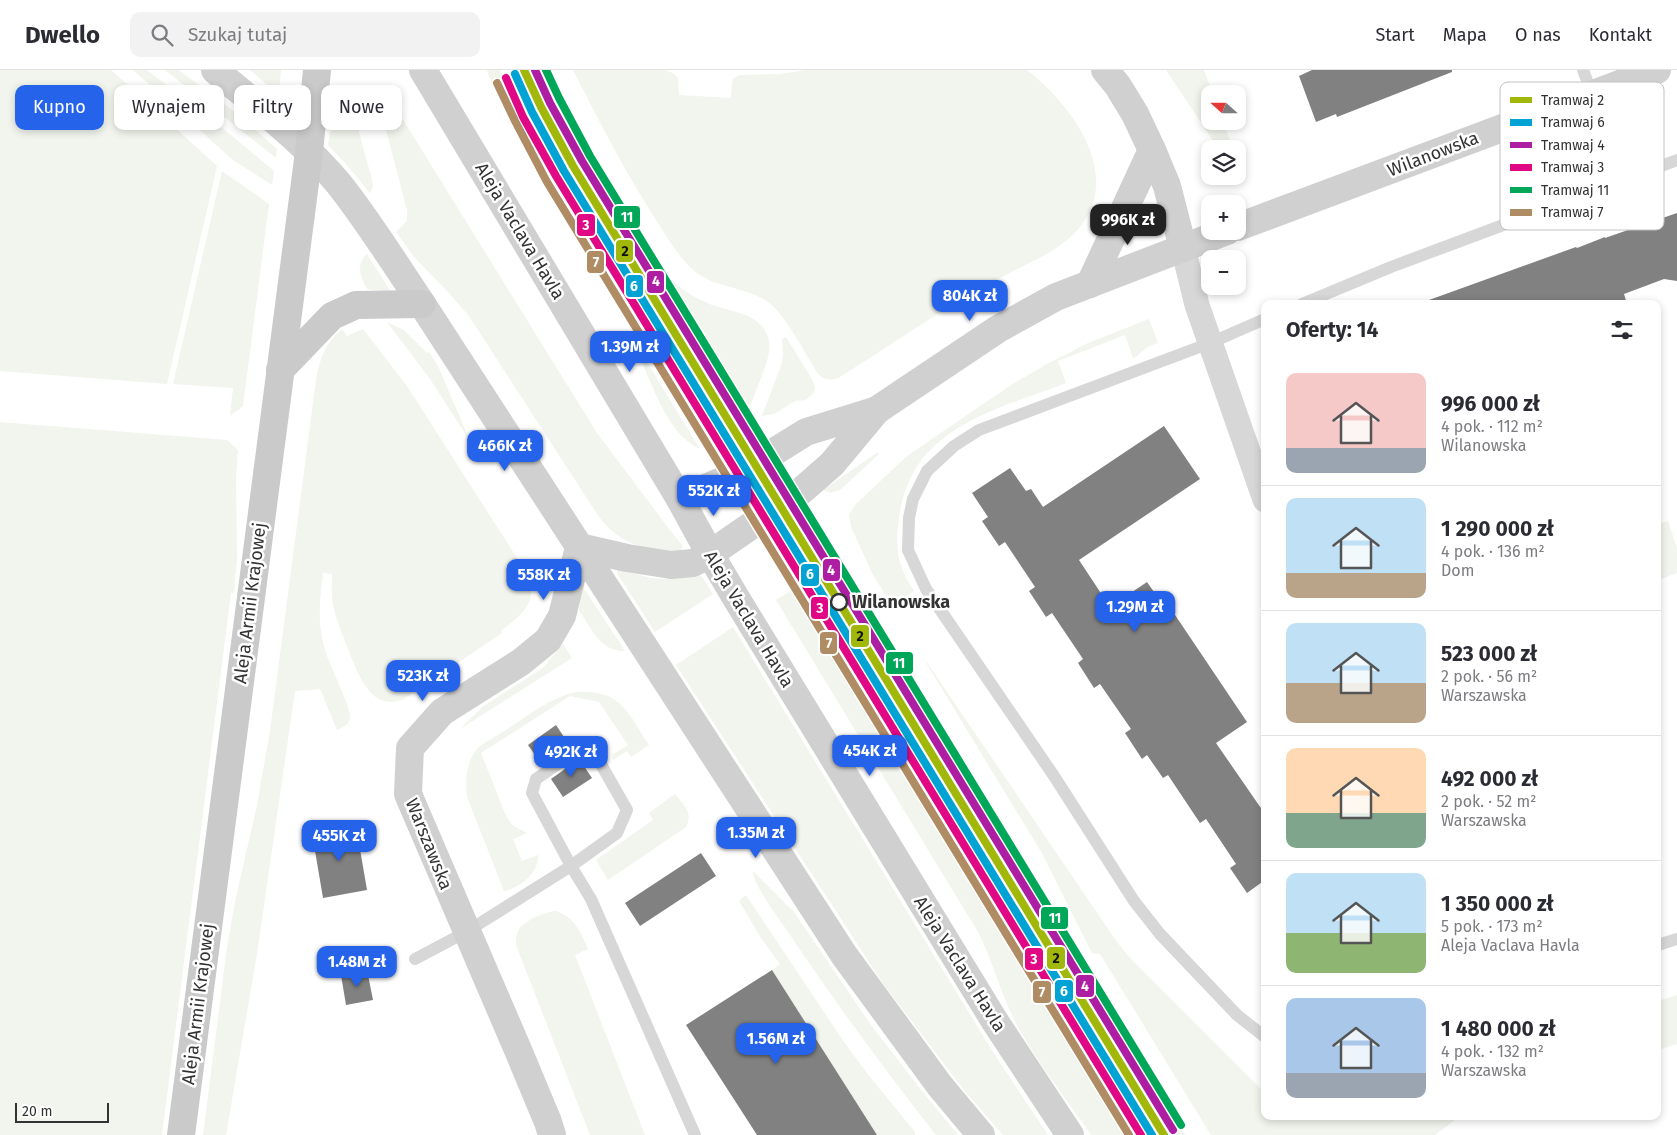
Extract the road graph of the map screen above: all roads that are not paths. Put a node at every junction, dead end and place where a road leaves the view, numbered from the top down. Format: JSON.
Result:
{"nodes":[{"id":1,"x":215,"y":70,"type":"edge"},
{"id":2,"x":317,"y":70,"type":"edge"},
{"id":3,"x":423,"y":70,"type":"edge"},
{"id":4,"x":1105,"y":70,"type":"edge"},
{"id":5,"x":1657,"y":70,"type":"edge"},
{"id":6,"x":1588,"y":82,"type":"edge"},
{"id":7,"x":1500,"y":118,"type":"edge"},
{"id":8,"x":1152,"y":150,"type":"junction"},
{"id":9,"x":309,"y":152,"type":"junction"},
{"id":10,"x":1677,"y":160,"type":"edge"},
{"id":11,"x":1664,"y":165,"type":"edge"},
{"id":12,"x":1246,"y":224,"type":"edge"},
{"id":13,"x":1500,"y":226,"type":"edge"},
{"id":14,"x":1203,"y":240,"type":"edge"},
{"id":15,"x":1182,"y":248,"type":"junction"},
{"id":16,"x":1090,"y":284,"type":"junction"},
{"id":17,"x":1312,"y":300,"type":"edge"},
{"id":18,"x":422,"y":304,"type":"junction"},
{"id":19,"x":1261,"y":321,"type":"edge"},
{"id":20,"x":1210,"y":342,"type":"junction"},
{"id":21,"x":280,"y":370,"type":"junction"},
{"id":22,"x":877,"y":410,"type":"junction"},
{"id":23,"x":1261,"y":489,"type":"edge"},
{"id":24,"x":680,"y":500,"type":"junction"},
{"id":25,"x":579,"y":547,"type":"junction"},
{"id":26,"x":710,"y":554,"type":"junction"},
{"id":27,"x":571,"y":866,"type":"junction"},
{"id":28,"x":466,"y":932,"type":"junction"},
{"id":29,"x":1677,"y":939,"type":"edge"},
{"id":30,"x":1661,"y":944,"type":"edge"},
{"id":31,"x":415,"y":959,"type":"dead end"},
{"id":32,"x":1261,"y":1034,"type":"edge"},
{"id":33,"x":181,"y":1135,"type":"edge"},
{"id":34,"x":552,"y":1135,"type":"edge"},
{"id":35,"x":695,"y":1135,"type":"edge"},
{"id":36,"x":981,"y":1135,"type":"edge"},
{"id":37,"x":1070,"y":1135,"type":"edge"}],
"edges":[{"from":1,"to":9,"type":"main road"},
{"from":2,"to":9,"type":"main road","name":"Aleja Armii Krajowej"},
{"from":3,"to":24,"type":"main road","name":"Aleja Vaclava Havla"},
{"from":4,"to":8,"type":"main road"},
{"from":5,"to":6,"type":"main road","name":"Wilanowska"},
{"from":7,"to":12,"type":"main road","name":"Wilanowska"},
{"from":8,"to":15,"type":"main road"},
{"from":8,"to":16,"type":"main road"},
{"from":9,"to":18,"type":"main road"},
{"from":9,"to":21,"type":"main road","name":"Aleja Armii Krajowej"},
{"from":10,"to":11,"type":"lane"},
{"from":13,"to":17,"type":"lane"},
{"from":14,"to":15,"type":"main road"},
{"from":15,"to":16,"type":"main road"},
{"from":15,"to":20,"type":"street"},
{"from":16,"to":22,"type":"main road"},
{"from":18,"to":21,"type":"main road"},
{"from":18,"to":25,"type":"main road"},
{"from":19,"to":20,"type":"lane"},
{"from":20,"to":23,"type":"street"},
{"from":20,"to":32,"type":"lane"},
{"from":21,"to":33,"type":"main road","name":"Aleja Armii Krajowej"},
{"from":22,"to":24,"type":"main road"},
{"from":22,"to":26,"type":"main road"},
{"from":24,"to":26,"type":"main road","name":"Aleja Vaclava Havla"},
{"from":25,"to":26,"type":"main road"},
{"from":25,"to":28,"type":"main road","name":"Warszawska"},
{"from":25,"to":36,"type":"main road"},
{"from":26,"to":37,"type":"main road","name":"Aleja Vaclava Havla"},
{"from":27,"to":27,"type":"lane"},
{"from":27,"to":28,"type":"lane"},
{"from":27,"to":35,"type":"lane"},
{"from":28,"to":31,"type":"lane"},
{"from":28,"to":34,"type":"main road","name":"Warszawska"},
{"from":29,"to":30,"type":"lane"}]}
